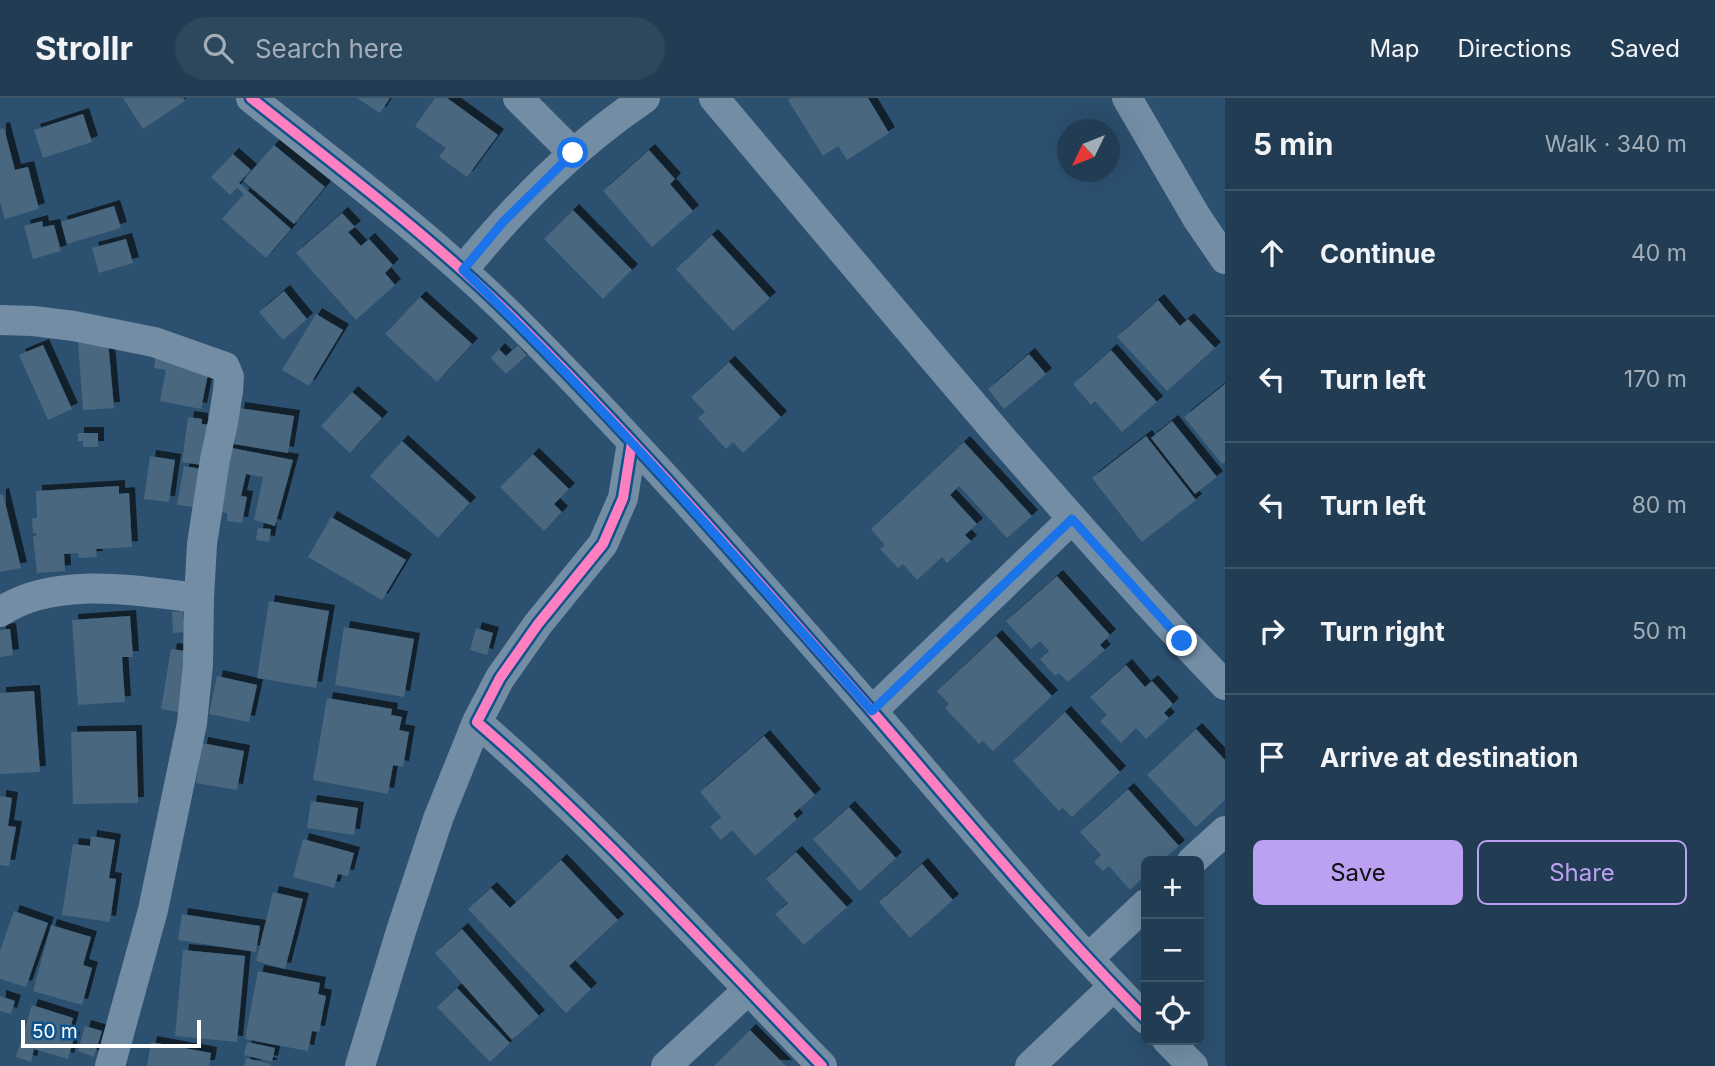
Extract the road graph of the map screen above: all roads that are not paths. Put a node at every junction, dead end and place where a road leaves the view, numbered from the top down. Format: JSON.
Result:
{"nodes":[{"id":1,"x":251,"y":98,"type":"edge"},
{"id":2,"x":518,"y":98,"type":"edge"},
{"id":3,"x":645,"y":98,"type":"edge"},
{"id":4,"x":714,"y":98,"type":"edge"},
{"id":5,"x":1127,"y":98,"type":"edge"},
{"id":6,"x":573,"y":153,"type":"junction"},
{"id":7,"x":1225,"y":259,"type":"edge"},
{"id":8,"x":463,"y":270,"type":"junction"},
{"id":9,"x":0,"y":320,"type":"edge"},
{"id":10,"x":632,"y":442,"type":"junction"},
{"id":11,"x":1072,"y":519,"type":"junction"},
{"id":12,"x":199,"y":598,"type":"junction"},
{"id":13,"x":0,"y":612,"type":"edge"},
{"id":14,"x":1225,"y":685,"type":"edge"},
{"id":15,"x":872,"y":711,"type":"junction"},
{"id":16,"x":477,"y":722,"type":"junction"},
{"id":17,"x":1225,"y":831,"type":"edge"},
{"id":18,"x":1198,"y":856,"type":"edge"},
{"id":19,"x":1141,"y":909,"type":"edge"},
{"id":20,"x":1088,"y":958,"type":"junction"},
{"id":21,"x":1114,"y":986,"type":"junction"},
{"id":22,"x":748,"y":990,"type":"junction"},
{"id":23,"x":1141,"y":1014,"type":"edge"},
{"id":24,"x":1172,"y":1045,"type":"edge"},
{"id":25,"x":110,"y":1066,"type":"edge"},
{"id":26,"x":360,"y":1066,"type":"edge"},
{"id":27,"x":666,"y":1066,"type":"edge"},
{"id":28,"x":822,"y":1066,"type":"edge"},
{"id":29,"x":1030,"y":1066,"type":"edge"},
{"id":30,"x":1193,"y":1066,"type":"edge"}],
"edges":[{"from":1,"to":8,"type":"street"},
{"from":2,"to":6,"type":"street"},
{"from":3,"to":6,"type":"street"},
{"from":4,"to":11,"type":"street"},
{"from":5,"to":7,"type":"street"},
{"from":6,"to":8,"type":"street"},
{"from":8,"to":10,"type":"street"},
{"from":9,"to":12,"type":"street"},
{"from":10,"to":15,"type":"street"},
{"from":10,"to":16,"type":"street"},
{"from":11,"to":14,"type":"street"},
{"from":11,"to":15,"type":"street"},
{"from":12,"to":13,"type":"street"},
{"from":12,"to":25,"type":"street"},
{"from":15,"to":20,"type":"street"},
{"from":16,"to":22,"type":"street"},
{"from":16,"to":26,"type":"street"},
{"from":17,"to":18,"type":"street"},
{"from":19,"to":20,"type":"street"},
{"from":20,"to":21,"type":"street"},
{"from":21,"to":23,"type":"street"},
{"from":21,"to":29,"type":"street"},
{"from":22,"to":27,"type":"street"},
{"from":22,"to":28,"type":"street"},
{"from":24,"to":30,"type":"street"}]}
